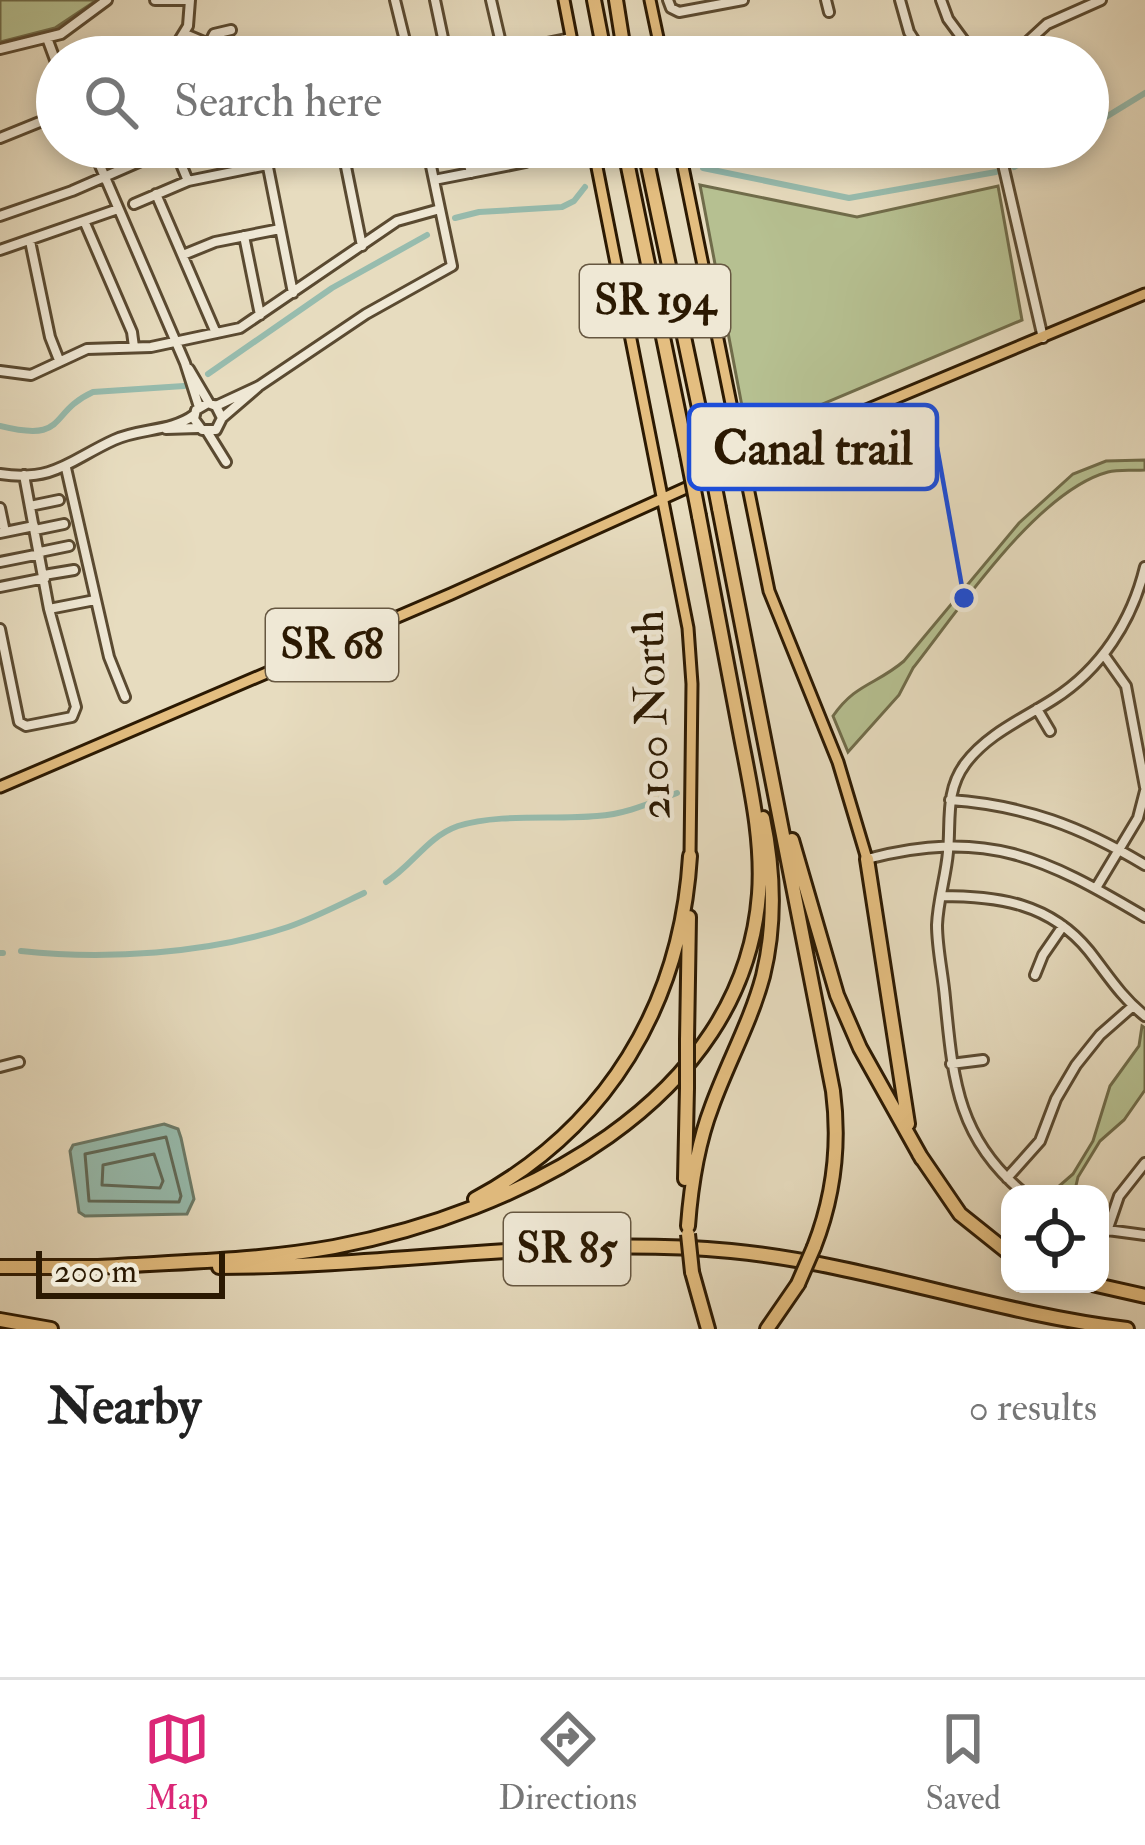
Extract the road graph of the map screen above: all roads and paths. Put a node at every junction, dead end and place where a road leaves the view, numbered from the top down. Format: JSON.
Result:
{"nodes":[{"id":1,"x":107,"y":0,"type":"edge"},
{"id":2,"x":155,"y":0,"type":"edge"},
{"id":3,"x":190,"y":0,"type":"edge"},
{"id":4,"x":395,"y":0,"type":"edge"},
{"id":5,"x":436,"y":0,"type":"edge"},
{"id":6,"x":491,"y":0,"type":"edge"},
{"id":7,"x":564,"y":0,"type":"edge"},
{"id":8,"x":594,"y":0,"type":"edge"},
{"id":9,"x":616,"y":0,"type":"edge"},
{"id":10,"x":650,"y":0,"type":"edge"},
{"id":11,"x":668,"y":0,"type":"edge"},
{"id":12,"x":743,"y":0,"type":"edge"},
{"id":13,"x":826,"y":0,"type":"edge"},
{"id":14,"x":900,"y":0,"type":"edge"},
{"id":15,"x":941,"y":0,"type":"edge"},
{"id":16,"x":1101,"y":0,"type":"edge"},
{"id":17,"x":707,"y":3,"type":"edge"},
{"id":18,"x":829,"y":12,"type":"dead end"},
{"id":19,"x":231,"y":30,"type":"dead end"},
{"id":20,"x":185,"y":34,"type":"joint"},
{"id":21,"x":51,"y":36,"type":"edge"},
{"id":22,"x":190,"y":36,"type":"edge"},
{"id":23,"x":213,"y":36,"type":"edge"},
{"id":24,"x":404,"y":36,"type":"edge"},
{"id":25,"x":443,"y":36,"type":"edge"},
{"id":26,"x":500,"y":36,"type":"edge"},
{"id":27,"x":571,"y":36,"type":"edge"},
{"id":28,"x":601,"y":36,"type":"edge"},
{"id":29,"x":622,"y":36,"type":"edge"},
{"id":30,"x":658,"y":36,"type":"edge"},
{"id":31,"x":912,"y":36,"type":"edge"},
{"id":32,"x":961,"y":36,"type":"edge"},
{"id":33,"x":1034,"y":36,"type":"edge"},
{"id":34,"x":36,"y":40,"type":"edge"},
{"id":35,"x":0,"y":49,"type":"edge"},
{"id":36,"x":36,"y":124,"type":"edge"},
{"id":37,"x":0,"y":139,"type":"edge"},
{"id":38,"x":101,"y":168,"type":"edge"},
{"id":39,"x":126,"y":168,"type":"edge"},
{"id":40,"x":183,"y":168,"type":"edge"},
{"id":41,"x":253,"y":168,"type":"edge"},
{"id":42,"x":269,"y":168,"type":"edge"},
{"id":43,"x":346,"y":168,"type":"edge"},
{"id":44,"x":431,"y":168,"type":"edge"},
{"id":45,"x":469,"y":168,"type":"edge"},
{"id":46,"x":495,"y":168,"type":"edge"},
{"id":47,"x":597,"y":168,"type":"edge"},
{"id":48,"x":627,"y":168,"type":"edge"},
{"id":49,"x":648,"y":168,"type":"edge"},
{"id":50,"x":683,"y":168,"type":"edge"},
{"id":51,"x":1005,"y":168,"type":"edge"},
{"id":52,"x":470,"y":173,"type":"junction"},
{"id":53,"x":105,"y":177,"type":"junction"},
{"id":54,"x":434,"y":180,"type":"junction"},
{"id":55,"x":188,"y":181,"type":"junction"},
{"id":56,"x":157,"y":194,"type":"junction"},
{"id":57,"x":134,"y":203,"type":"dead end"},
{"id":58,"x":118,"y":209,"type":"junction"},
{"id":59,"x":440,"y":209,"type":"junction"},
{"id":60,"x":0,"y":216,"type":"edge"},
{"id":61,"x":85,"y":223,"type":"junction"},
{"id":62,"x":280,"y":229,"type":"junction"},
{"id":63,"x":244,"y":236,"type":"junction"},
{"id":64,"x":30,"y":242,"type":"junction"},
{"id":65,"x":362,"y":246,"type":"junction"},
{"id":66,"x":1,"y":247,"type":"edge"},
{"id":67,"x":183,"y":255,"type":"junction"},
{"id":68,"x":293,"y":293,"type":"junction"},
{"id":69,"x":1145,"y":294,"type":"edge"},
{"id":70,"x":260,"y":315,"type":"junction"},
{"id":71,"x":216,"y":333,"type":"junction"},
{"id":72,"x":1043,"y":338,"type":"junction"},
{"id":73,"x":174,"y":339,"type":"junction"},
{"id":74,"x":134,"y":347,"type":"junction"},
{"id":75,"x":59,"y":360,"type":"junction"},
{"id":76,"x":0,"y":371,"type":"edge"},
{"id":77,"x":260,"y":386,"type":"junction"},
{"id":78,"x":205,"y":408,"type":"junction"},
{"id":79,"x":221,"y":423,"type":"junction"},
{"id":80,"x":164,"y":429,"type":"junction"},
{"id":81,"x":202,"y":430,"type":"junction"},
{"id":82,"x":743,"y":462,"type":"junction"},
{"id":83,"x":66,"y":468,"type":"junction"},
{"id":84,"x":0,"y":473,"type":"edge"},
{"id":85,"x":24,"y":476,"type":"junction"},
{"id":86,"x":662,"y":498,"type":"junction"},
{"id":87,"x":59,"y":500,"type":"dead end"},
{"id":88,"x":30,"y":506,"type":"junction"},
{"id":89,"x":0,"y":508,"type":"edge"},
{"id":90,"x":64,"y":524,"type":"dead end"},
{"id":91,"x":35,"y":528,"type":"junction"},
{"id":92,"x":2,"y":532,"type":"edge"},
{"id":93,"x":69,"y":546,"type":"dead end"},
{"id":94,"x":40,"y":553,"type":"junction"},
{"id":95,"x":0,"y":562,"type":"edge"},
{"id":96,"x":1145,"y":567,"type":"edge"},
{"id":97,"x":74,"y":570,"type":"dead end"},
{"id":98,"x":45,"y":576,"type":"junction"},
{"id":99,"x":0,"y":587,"type":"edge"},
{"id":100,"x":1141,"y":594,"type":"edge"},
{"id":101,"x":95,"y":600,"type":"junction"},
{"id":102,"x":50,"y":609,"type":"junction"},
{"id":103,"x":0,"y":631,"type":"edge"},
{"id":104,"x":722,"y":635,"type":"junction"},
{"id":105,"x":747,"y":652,"type":"junction"},
{"id":106,"x":1104,"y":655,"type":"junction"},
{"id":107,"x":125,"y":697,"type":"dead end"},
{"id":108,"x":1037,"y":709,"type":"junction"},
{"id":109,"x":1050,"y":731,"type":"dead end"},
{"id":110,"x":0,"y":787,"type":"edge"},
{"id":111,"x":1145,"y":789,"type":"edge"},
{"id":112,"x":950,"y":800,"type":"junction"},
{"id":113,"x":948,"y":845,"type":"junction"},
{"id":114,"x":1119,"y":849,"type":"junction"},
{"id":115,"x":690,"y":856,"type":"junction"},
{"id":116,"x":867,"y":859,"type":"junction"},
{"id":117,"x":1145,"y":865,"type":"edge"},
{"id":118,"x":1096,"y":888,"type":"junction"},
{"id":119,"x":941,"y":896,"type":"junction"},
{"id":120,"x":1145,"y":917,"type":"edge"},
{"id":121,"x":1064,"y":926,"type":"junction"},
{"id":122,"x":1035,"y":975,"type":"dead end"},
{"id":123,"x":1132,"y":1006,"type":"junction"},
{"id":124,"x":1145,"y":1016,"type":"edge"},
{"id":125,"x":983,"y":1060,"type":"dead end"},
{"id":126,"x":19,"y":1063,"type":"dead end"},
{"id":127,"x":950,"y":1064,"type":"junction"},
{"id":128,"x":0,"y":1067,"type":"edge"},
{"id":129,"x":922,"y":1159,"type":"junction"},
{"id":130,"x":1145,"y":1163,"type":"edge"},
{"id":131,"x":1006,"y":1178,"type":"junction"},
{"id":132,"x":1014,"y":1185,"type":"edge"},
{"id":133,"x":1109,"y":1219,"type":"edge"},
{"id":134,"x":688,"y":1230,"type":"junction"},
{"id":135,"x":1109,"y":1231,"type":"edge"},
{"id":136,"x":1145,"y":1235,"type":"edge"},
{"id":137,"x":379,"y":1237,"type":"junction"},
{"id":138,"x":1001,"y":1246,"type":"edge"},
{"id":139,"x":0,"y":1267,"type":"edge"},
{"id":140,"x":98,"y":1267,"type":"junction"},
{"id":141,"x":1109,"y":1288,"type":"edge"},
{"id":142,"x":1145,"y":1296,"type":"edge"},
{"id":143,"x":0,"y":1320,"type":"edge"},
{"id":144,"x":51,"y":1329,"type":"edge"},
{"id":145,"x":708,"y":1329,"type":"edge"},
{"id":146,"x":767,"y":1329,"type":"edge"},
{"id":147,"x":1127,"y":1329,"type":"edge"}],
"edges":[{"from":1,"to":21,"type":"street"},
{"from":2,"to":3,"type":"street"},
{"from":3,"to":20,"type":"street"},
{"from":4,"to":24,"type":"street"},
{"from":5,"to":25,"type":"street"},
{"from":6,"to":26,"type":"street"},
{"from":7,"to":27,"type":"main road"},
{"from":8,"to":28,"type":"highway"},
{"from":9,"to":29,"type":"highway"},
{"from":10,"to":30,"type":"main road"},
{"from":11,"to":17,"type":"street"},
{"from":12,"to":17,"type":"street"},
{"from":13,"to":18,"type":"street"},
{"from":14,"to":31,"type":"street"},
{"from":15,"to":32,"type":"street"},
{"from":16,"to":33,"type":"street"},
{"from":19,"to":23,"type":"street"},
{"from":20,"to":22,"type":"street"},
{"from":34,"to":35,"type":"street"},
{"from":36,"to":37,"type":"street"},
{"from":38,"to":53,"type":"street"},
{"from":39,"to":53,"type":"street"},
{"from":40,"to":55,"type":"street"},
{"from":41,"to":55,"type":"street"},
{"from":42,"to":62,"type":"street"},
{"from":43,"to":65,"type":"street"},
{"from":44,"to":54,"type":"street"},
{"from":45,"to":52,"type":"street"},
{"from":46,"to":52,"type":"street"},
{"from":47,"to":86,"type":"main road","name":"2100 North"},
{"from":48,"to":104,"type":"highway","number":"SR 194","bridge":true},
{"from":49,"to":105,"type":"highway","number":"SR 194","bridge":true},
{"from":50,"to":82,"type":"main road"},
{"from":51,"to":72,"type":"street"},
{"from":52,"to":54,"type":"street"},
{"from":53,"to":58,"type":"street"},
{"from":53,"to":60,"type":"street"},
{"from":54,"to":59,"type":"street"},
{"from":55,"to":56,"type":"street"},
{"from":56,"to":57,"type":"street"},
{"from":56,"to":67,"type":"street"},
{"from":58,"to":61,"type":"street"},
{"from":58,"to":73,"type":"street"},
{"from":59,"to":65,"type":"street"},
{"from":59,"to":77,"type":"street"},
{"from":61,"to":64,"type":"street"},
{"from":61,"to":74,"type":"street"},
{"from":62,"to":63,"type":"street"},
{"from":62,"to":68,"type":"street"},
{"from":63,"to":67,"type":"street"},
{"from":63,"to":70,"type":"street"},
{"from":64,"to":66,"type":"street"},
{"from":64,"to":75,"type":"street"},
{"from":65,"to":68,"type":"street"},
{"from":67,"to":71,"type":"street"},
{"from":68,"to":70,"type":"street"},
{"from":69,"to":72,"type":"main road","number":"SR 68"},
{"from":70,"to":71,"type":"street"},
{"from":71,"to":73,"type":"street"},
{"from":72,"to":82,"type":"main road","number":"SR 68"},
{"from":73,"to":74,"type":"street"},
{"from":73,"to":78,"type":"street"},
{"from":74,"to":75,"type":"street"},
{"from":75,"to":76,"type":"street"},
{"from":77,"to":78,"type":"street"},
{"from":77,"to":79,"type":"street"},
{"from":78,"to":79,"type":"street"},
{"from":78,"to":80,"type":"street"},
{"from":78,"to":81,"type":"street"},
{"from":79,"to":81,"type":"street"},
{"from":79,"to":81,"type":"street"},
{"from":80,"to":81,"type":"street"},
{"from":80,"to":83,"type":"street"},
{"from":82,"to":86,"type":"main road","number":"SR 68"},
{"from":82,"to":116,"type":"main road"},
{"from":83,"to":85,"type":"street"},
{"from":83,"to":101,"type":"street"},
{"from":84,"to":85,"type":"street"},
{"from":85,"to":88,"type":"street"},
{"from":86,"to":110,"type":"main road","number":"SR 68"},
{"from":86,"to":115,"type":"main road","name":"2100 North"},
{"from":87,"to":88,"type":"street"},
{"from":88,"to":91,"type":"street"},
{"from":89,"to":92,"type":"street"},
{"from":90,"to":91,"type":"street"},
{"from":91,"to":92,"type":"street"},
{"from":91,"to":94,"type":"street"},
{"from":93,"to":94,"type":"street"},
{"from":94,"to":95,"type":"street"},
{"from":94,"to":98,"type":"street"},
{"from":96,"to":100,"type":"street"},
{"from":97,"to":98,"type":"street"},
{"from":98,"to":99,"type":"street"},
{"from":98,"to":102,"type":"street"},
{"from":100,"to":106,"type":"street"},
{"from":101,"to":102,"type":"street"},
{"from":101,"to":107,"type":"street"},
{"from":102,"to":103,"type":"street"},
{"from":104,"to":134,"type":"highway"},
{"from":104,"to":137,"type":"highway"},
{"from":105,"to":129,"type":"highway"},
{"from":105,"to":146,"type":"highway","bridge":true},
{"from":106,"to":108,"type":"street"},
{"from":106,"to":111,"type":"street"},
{"from":108,"to":109,"type":"street"},
{"from":108,"to":112,"type":"street"},
{"from":111,"to":114,"type":"street"},
{"from":112,"to":113,"type":"street"},
{"from":112,"to":114,"type":"street"},
{"from":113,"to":116,"type":"street"},
{"from":113,"to":118,"type":"street"},
{"from":113,"to":119,"type":"street"},
{"from":114,"to":117,"type":"street"},
{"from":114,"to":118,"type":"street"},
{"from":115,"to":134,"type":"highway","bridge":true},
{"from":115,"to":137,"type":"highway"},
{"from":116,"to":129,"type":"highway"},
{"from":118,"to":120,"type":"street"},
{"from":119,"to":121,"type":"street"},
{"from":119,"to":127,"type":"street"},
{"from":121,"to":122,"type":"street"},
{"from":121,"to":123,"type":"street"},
{"from":123,"to":124,"type":"street"},
{"from":123,"to":131,"type":"street"},
{"from":125,"to":127,"type":"street"},
{"from":126,"to":128,"type":"street"},
{"from":127,"to":131,"type":"street"},
{"from":129,"to":138,"type":"highway"},
{"from":130,"to":133,"type":"street"},
{"from":131,"to":132,"type":"street"},
{"from":134,"to":145,"type":"highway","bridge":true},
{"from":135,"to":136,"type":"street"},
{"from":137,"to":140,"type":"highway"},
{"from":139,"to":140,"type":"highway","number":"SR 85"},
{"from":140,"to":147,"type":"highway","number":"SR 85"},
{"from":141,"to":142,"type":"highway"},
{"from":143,"to":144,"type":"highway"}]}
